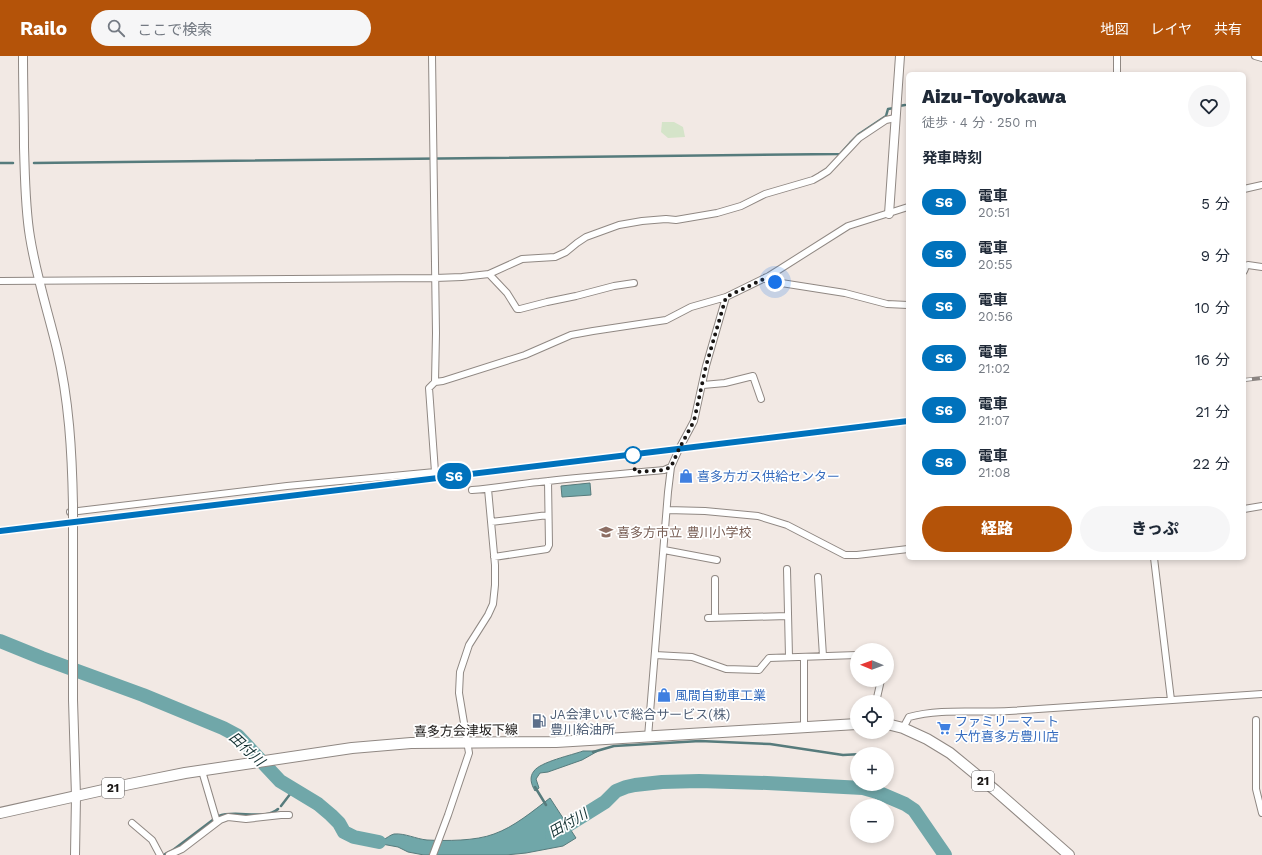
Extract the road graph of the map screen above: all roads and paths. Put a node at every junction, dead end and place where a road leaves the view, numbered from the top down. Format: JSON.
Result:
{"nodes":[{"id":1,"x":23,"y":56,"type":"edge"},
{"id":2,"x":432,"y":56,"type":"edge"},
{"id":3,"x":900,"y":56,"type":"edge"},
{"id":4,"x":1117,"y":56,"type":"edge"},
{"id":5,"x":1255,"y":56,"type":"edge"},
{"id":6,"x":1262,"y":58,"type":"edge"},
{"id":7,"x":1117,"y":72,"type":"edge"},
{"id":8,"x":895,"y":118,"type":"junction"},
{"id":9,"x":1262,"y":185,"type":"edge"},
{"id":10,"x":1246,"y":189,"type":"edge"},
{"id":11,"x":906,"y":208,"type":"edge"},
{"id":12,"x":889,"y":214,"type":"junction"},
{"id":13,"x":1246,"y":266,"type":"edge"},
{"id":14,"x":1262,"y":267,"type":"edge"},
{"id":15,"x":489,"y":274,"type":"junction"},
{"id":16,"x":435,"y":278,"type":"junction"},
{"id":17,"x":766,"y":278,"type":"junction"},
{"id":18,"x":0,"y":281,"type":"edge"},
{"id":19,"x":40,"y":281,"type":"junction"},
{"id":20,"x":634,"y":283,"type":"dead end"},
{"id":21,"x":726,"y":297,"type":"junction"},
{"id":22,"x":906,"y":305,"type":"edge"},
{"id":23,"x":435,"y":382,"type":"junction"},
{"id":24,"x":703,"y":385,"type":"junction"},
{"id":25,"x":761,"y":399,"type":"dead end"},
{"id":26,"x":671,"y":467,"type":"junction"},
{"id":27,"x":548,"y":480,"type":"junction"},
{"id":28,"x":488,"y":489,"type":"junction"},
{"id":29,"x":472,"y":490,"type":"dead end"},
{"id":30,"x":1262,"y":506,"type":"edge"},
{"id":31,"x":72,"y":509,"type":"junction"},
{"id":32,"x":1246,"y":509,"type":"edge"},
{"id":33,"x":667,"y":510,"type":"junction"},
{"id":34,"x":548,"y":515,"type":"junction"},
{"id":35,"x":491,"y":522,"type":"junction"},
{"id":36,"x":906,"y":549,"type":"edge"},
{"id":37,"x":664,"y":550,"type":"junction"},
{"id":38,"x":494,"y":557,"type":"junction"},
{"id":39,"x":717,"y":560,"type":"dead end"},
{"id":40,"x":1154,"y":560,"type":"edge"},
{"id":41,"x":787,"y":569,"type":"dead end"},
{"id":42,"x":818,"y":577,"type":"dead end"},
{"id":43,"x":715,"y":579,"type":"dead end"},
{"id":44,"x":788,"y":616,"type":"junction"},
{"id":45,"x":708,"y":618,"type":"dead end"},
{"id":46,"x":715,"y":618,"type":"junction"},
{"id":47,"x":655,"y":655,"type":"junction"},
{"id":48,"x":850,"y":655,"type":"edge"},
{"id":49,"x":823,"y":656,"type":"junction"},
{"id":50,"x":789,"y":657,"type":"junction"},
{"id":51,"x":804,"y":657,"type":"junction"},
{"id":52,"x":1262,"y":694,"type":"edge"},
{"id":53,"x":1171,"y":700,"type":"junction"},
{"id":54,"x":1256,"y":720,"type":"dead end"},
{"id":55,"x":850,"y":724,"type":"edge"},
{"id":56,"x":894,"y":726,"type":"edge"},
{"id":57,"x":804,"y":727,"type":"junction"},
{"id":58,"x":903,"y":728,"type":"junction"},
{"id":59,"x":648,"y":737,"type":"junction"},
{"id":60,"x":467,"y":743,"type":"junction"},
{"id":61,"x":202,"y":771,"type":"junction"},
{"id":62,"x":76,"y":796,"type":"junction"},
{"id":63,"x":0,"y":813,"type":"edge"},
{"id":64,"x":1262,"y":813,"type":"edge"},
{"id":65,"x":289,"y":815,"type":"dead end"},
{"id":66,"x":217,"y":822,"type":"junction"},
{"id":67,"x":132,"y":823,"type":"dead end"},
{"id":68,"x":75,"y":855,"type":"edge"},
{"id":69,"x":160,"y":855,"type":"edge"},
{"id":70,"x":169,"y":855,"type":"edge"},
{"id":71,"x":433,"y":855,"type":"edge"},
{"id":72,"x":1069,"y":855,"type":"edge"}],
"edges":[{"from":1,"to":19,"type":"street"},
{"from":2,"to":16,"type":"street"},
{"from":3,"to":8,"type":"street"},
{"from":4,"to":7,"type":"street"},
{"from":5,"to":6,"type":"street"},
{"from":8,"to":12,"type":"street"},
{"from":8,"to":15,"type":"street"},
{"from":9,"to":10,"type":"street"},
{"from":11,"to":12,"type":"street"},
{"from":12,"to":17,"type":"street"},
{"from":13,"to":14,"type":"street"},
{"from":15,"to":16,"type":"street"},
{"from":15,"to":20,"type":"street"},
{"from":16,"to":19,"type":"street"},
{"from":16,"to":23,"type":"street"},
{"from":17,"to":21,"type":"street"},
{"from":17,"to":22,"type":"street"},
{"from":18,"to":19,"type":"street"},
{"from":19,"to":31,"type":"street"},
{"from":21,"to":23,"type":"street"},
{"from":21,"to":24,"type":"street"},
{"from":23,"to":31,"type":"street"},
{"from":24,"to":25,"type":"street"},
{"from":24,"to":26,"type":"street"},
{"from":26,"to":27,"type":"street"},
{"from":26,"to":33,"type":"street"},
{"from":27,"to":28,"type":"street"},
{"from":27,"to":34,"type":"street"},
{"from":28,"to":29,"type":"street"},
{"from":28,"to":35,"type":"street"},
{"from":30,"to":32,"type":"street"},
{"from":31,"to":62,"type":"street","bridge":true},
{"from":33,"to":36,"type":"street"},
{"from":33,"to":37,"type":"street"},
{"from":34,"to":35,"type":"street"},
{"from":34,"to":38,"type":"street"},
{"from":35,"to":38,"type":"street"},
{"from":37,"to":39,"type":"street"},
{"from":37,"to":47,"type":"street"},
{"from":38,"to":60,"type":"street"},
{"from":40,"to":53,"type":"street"},
{"from":41,"to":44,"type":"street"},
{"from":42,"to":49,"type":"street"},
{"from":43,"to":46,"type":"street"},
{"from":44,"to":46,"type":"street"},
{"from":44,"to":50,"type":"street"},
{"from":45,"to":46,"type":"street"},
{"from":47,"to":50,"type":"street"},
{"from":47,"to":59,"type":"street"},
{"from":48,"to":49,"type":"street"},
{"from":49,"to":51,"type":"street"},
{"from":50,"to":51,"type":"street"},
{"from":51,"to":57,"type":"street"},
{"from":52,"to":53,"type":"street"},
{"from":53,"to":58,"type":"street"},
{"from":54,"to":64,"type":"street"},
{"from":55,"to":57,"type":"main road","name":"喜多方会津坂下線","number":"21"},
{"from":56,"to":58,"type":"main road","number":"21"},
{"from":57,"to":59,"type":"main road","name":"喜多方会津坂下線","number":"21"},
{"from":58,"to":72,"type":"main road","number":"21"},
{"from":59,"to":60,"type":"main road","name":"喜多方会津坂下線","number":"21"},
{"from":60,"to":61,"type":"main road","name":"喜多方会津坂下線","number":"21"},
{"from":60,"to":71,"type":"street"},
{"from":61,"to":62,"type":"main road","number":"21"},
{"from":61,"to":66,"type":"street"},
{"from":62,"to":63,"type":"main road","number":"21"},
{"from":62,"to":68,"type":"street"},
{"from":65,"to":66,"type":"street"},
{"from":66,"to":70,"type":"street"},
{"from":67,"to":69,"type":"street"}]}
